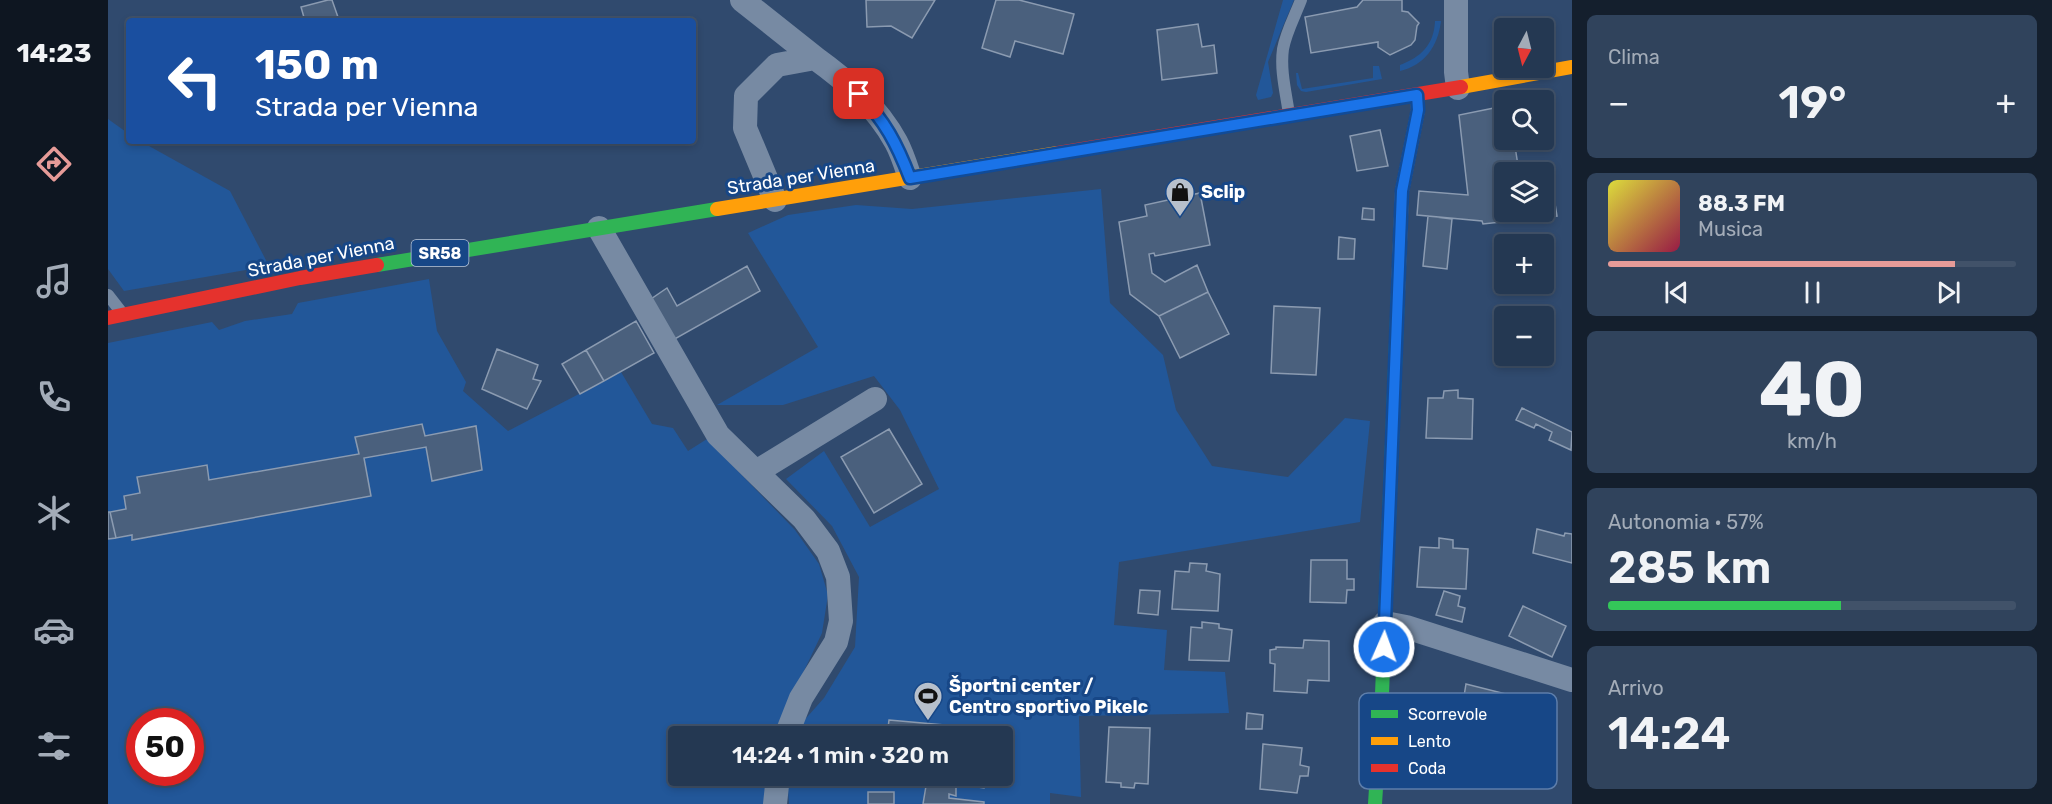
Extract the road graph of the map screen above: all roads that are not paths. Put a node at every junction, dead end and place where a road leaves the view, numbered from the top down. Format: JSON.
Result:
{"nodes":[{"id":1,"x":742,"y":0,"type":"edge"},
{"id":2,"x":1301,"y":0,"type":"edge"},
{"id":3,"x":1456,"y":0,"type":"edge"},
{"id":4,"x":814,"y":58,"type":"junction"},
{"id":5,"x":1572,"y":67,"type":"edge"},
{"id":6,"x":1458,"y":88,"type":"junction"},
{"id":7,"x":1417,"y":95,"type":"junction"},
{"id":8,"x":1289,"y":116,"type":"junction"},
{"id":9,"x":910,"y":178,"type":"junction"},
{"id":10,"x":775,"y":200,"type":"junction"},
{"id":11,"x":599,"y":228,"type":"junction"},
{"id":12,"x":108,"y":295,"type":"edge"},
{"id":13,"x":123,"y":315,"type":"junction"},
{"id":14,"x":108,"y":318,"type":"edge"},
{"id":15,"x":875,"y":399,"type":"dead end"},
{"id":16,"x":756,"y":472,"type":"junction"},
{"id":17,"x":1385,"y":623,"type":"junction"},
{"id":18,"x":1572,"y":680,"type":"edge"},
{"id":19,"x":1381,"y":693,"type":"edge"},
{"id":20,"x":789,"y":726,"type":"edge"},
{"id":21,"x":777,"y":786,"type":"edge"},
{"id":22,"x":1376,"y":789,"type":"edge"},
{"id":23,"x":775,"y":804,"type":"edge"},
{"id":24,"x":1375,"y":804,"type":"edge"}],
"edges":[{"from":1,"to":4,"type":"street"},
{"from":2,"to":8,"type":"lane"},
{"from":3,"to":6,"type":"street"},
{"from":4,"to":9,"type":"street"},
{"from":4,"to":10,"type":"street"},
{"from":5,"to":6,"type":"main road","name":"Strada per Vienna","number":"SR58"},
{"from":6,"to":7,"type":"main road","name":"Strada per Vienna","number":"SR58"},
{"from":7,"to":8,"type":"main road","name":"Strada per Vienna","number":"SR58"},
{"from":7,"to":17,"type":"main road"},
{"from":8,"to":9,"type":"main road","name":"Strada per Vienna","number":"SR58"},
{"from":9,"to":10,"type":"main road","name":"Strada per Vienna","number":"SR58"},
{"from":10,"to":11,"type":"main road","name":"Strada per Vienna","number":"SR58"},
{"from":11,"to":13,"type":"main road","name":"Strada per Vienna","number":"SR58"},
{"from":11,"to":16,"type":"street"},
{"from":12,"to":13,"type":"lane"},
{"from":13,"to":14,"type":"main road","name":"Strada per Vienna","number":"SR58"},
{"from":15,"to":16,"type":"street"},
{"from":16,"to":20,"type":"street"},
{"from":17,"to":18,"type":"street"},
{"from":17,"to":19,"type":"main road"},
{"from":21,"to":23,"type":"street"},
{"from":22,"to":24,"type":"main road"}]}
